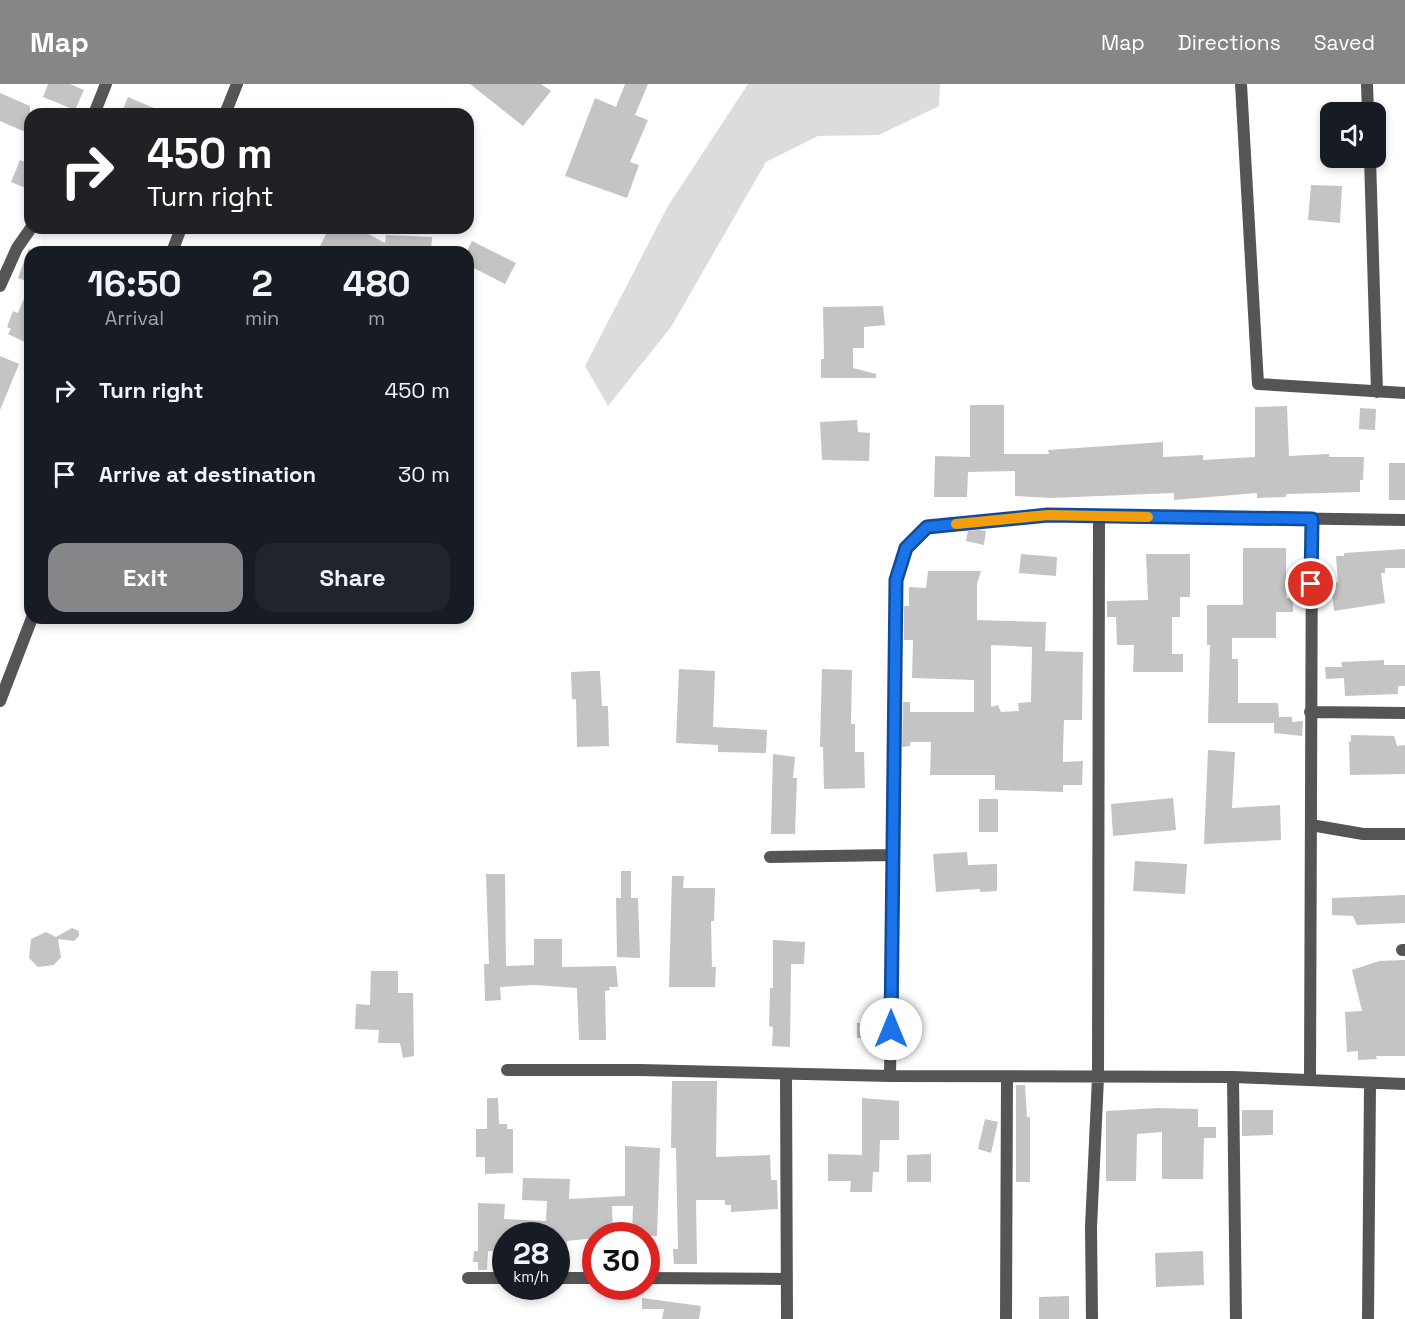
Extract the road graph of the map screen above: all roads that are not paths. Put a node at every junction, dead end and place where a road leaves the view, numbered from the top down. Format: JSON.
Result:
{"nodes":[{"id":1,"x":106,"y":84,"type":"edge"},
{"id":2,"x":237,"y":84,"type":"edge"},
{"id":3,"x":1241,"y":84,"type":"edge"},
{"id":4,"x":1367,"y":84,"type":"edge"},
{"id":5,"x":1368,"y":102,"type":"edge"},
{"id":6,"x":96,"y":108,"type":"edge"},
{"id":7,"x":227,"y":108,"type":"edge"},
{"id":8,"x":1370,"y":168,"type":"edge"},
{"id":9,"x":27,"y":234,"type":"edge"},
{"id":10,"x":0,"y":286,"type":"edge"},
{"id":11,"x":1377,"y":392,"type":"junction"},
{"id":12,"x":1405,"y":393,"type":"edge"},
{"id":13,"x":1099,"y":516,"type":"junction"},
{"id":14,"x":1312,"y":519,"type":"junction"},
{"id":15,"x":1405,"y":520,"type":"edge"},
{"id":16,"x":30,"y":624,"type":"edge"},
{"id":17,"x":0,"y":701,"type":"edge"},
{"id":18,"x":1311,"y":712,"type":"junction"},
{"id":19,"x":1405,"y":713,"type":"edge"},
{"id":20,"x":1311,"y":825,"type":"junction"},
{"id":21,"x":1405,"y":834,"type":"edge"},
{"id":22,"x":891,"y":855,"type":"junction"},
{"id":23,"x":770,"y":857,"type":"dead end"},
{"id":24,"x":507,"y":1070,"type":"dead end"},
{"id":25,"x":786,"y":1074,"type":"junction"},
{"id":26,"x":891,"y":1076,"type":"junction"},
{"id":27,"x":1007,"y":1077,"type":"junction"},
{"id":28,"x":1233,"y":1077,"type":"junction"},
{"id":29,"x":1098,"y":1078,"type":"junction"},
{"id":30,"x":1310,"y":1079,"type":"junction"},
{"id":31,"x":1370,"y":1084,"type":"junction"},
{"id":32,"x":1405,"y":1084,"type":"edge"},
{"id":33,"x":468,"y":1278,"type":"dead end"},
{"id":34,"x":492,"y":1278,"type":"edge"},
{"id":35,"x":660,"y":1278,"type":"edge"},
{"id":36,"x":787,"y":1279,"type":"junction"},
{"id":37,"x":787,"y":1319,"type":"edge"},
{"id":38,"x":1006,"y":1319,"type":"edge"},
{"id":39,"x":1092,"y":1319,"type":"edge"},
{"id":40,"x":1236,"y":1319,"type":"edge"},
{"id":41,"x":1368,"y":1319,"type":"edge"}],
"edges":[{"from":1,"to":6,"type":"street"},
{"from":2,"to":7,"type":"street"},
{"from":3,"to":11,"type":"street"},
{"from":4,"to":5,"type":"street"},
{"from":8,"to":11,"type":"street"},
{"from":9,"to":10,"type":"street"},
{"from":11,"to":12,"type":"street"},
{"from":13,"to":14,"type":"street"},
{"from":13,"to":22,"type":"street"},
{"from":13,"to":29,"type":"street"},
{"from":14,"to":15,"type":"street"},
{"from":14,"to":18,"type":"street"},
{"from":16,"to":17,"type":"street"},
{"from":18,"to":19,"type":"street"},
{"from":18,"to":20,"type":"street"},
{"from":20,"to":21,"type":"street"},
{"from":20,"to":30,"type":"street"},
{"from":22,"to":23,"type":"street"},
{"from":22,"to":26,"type":"street"},
{"from":24,"to":25,"type":"street"},
{"from":25,"to":26,"type":"street"},
{"from":25,"to":36,"type":"street"},
{"from":26,"to":27,"type":"street"},
{"from":27,"to":29,"type":"street"},
{"from":27,"to":38,"type":"street"},
{"from":28,"to":29,"type":"street"},
{"from":28,"to":30,"type":"street"},
{"from":28,"to":40,"type":"street"},
{"from":29,"to":39,"type":"street"},
{"from":30,"to":31,"type":"street"},
{"from":31,"to":32,"type":"street"},
{"from":31,"to":41,"type":"street"},
{"from":33,"to":34,"type":"street"},
{"from":35,"to":36,"type":"street"},
{"from":36,"to":37,"type":"street"}]}
